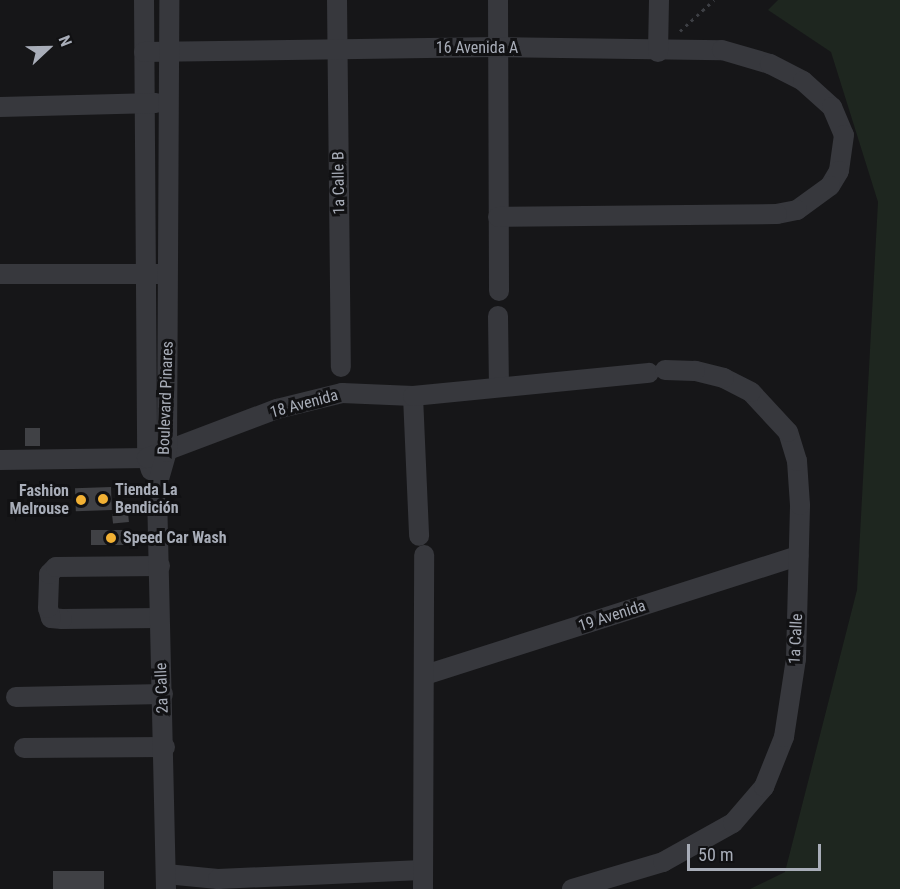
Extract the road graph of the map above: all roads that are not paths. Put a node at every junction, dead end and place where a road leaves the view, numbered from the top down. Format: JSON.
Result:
{"nodes":[{"id":1,"x":144,"y":0,"type":"edge"},
{"id":2,"x":169,"y":0,"type":"edge"},
{"id":3,"x":337,"y":0,"type":"edge"},
{"id":4,"x":498,"y":0,"type":"edge"},
{"id":5,"x":659,"y":0,"type":"edge"},
{"id":6,"x":497,"y":47,"type":"junction"},
{"id":7,"x":338,"y":48,"type":"junction"},
{"id":8,"x":171,"y":51,"type":"junction"},
{"id":9,"x":144,"y":52,"type":"junction"},
{"id":10,"x":658,"y":52,"type":"junction"},
{"id":11,"x":171,"y":103,"type":"junction"},
{"id":12,"x":145,"y":104,"type":"junction"},
{"id":13,"x":0,"y":107,"type":"edge"},
{"id":14,"x":498,"y":217,"type":"junction"},
{"id":15,"x":148,"y":273,"type":"junction"},
{"id":16,"x":0,"y":274,"type":"edge"},
{"id":17,"x":170,"y":275,"type":"junction"},
{"id":18,"x":499,"y":291,"type":"dead end"},
{"id":19,"x":498,"y":316,"type":"dead end"},
{"id":20,"x":341,"y":367,"type":"dead end"},
{"id":21,"x":499,"y":385,"type":"junction"},
{"id":22,"x":413,"y":396,"type":"junction"},
{"id":23,"x":772,"y":413,"type":"joint"},
{"id":24,"x":167,"y":452,"type":"junction"},
{"id":25,"x":147,"y":458,"type":"junction"},
{"id":26,"x":0,"y":460,"type":"edge"},
{"id":27,"x":158,"y":486,"type":"junction"},
{"id":28,"x":799,"y":556,"type":"junction"},
{"id":29,"x":160,"y":566,"type":"junction"},
{"id":30,"x":159,"y":618,"type":"junction"},
{"id":31,"x":425,"y":675,"type":"junction"},
{"id":32,"x":163,"y":694,"type":"junction"},
{"id":33,"x":16,"y":697,"type":"dead end"},
{"id":34,"x":165,"y":747,"type":"junction"},
{"id":35,"x":24,"y":748,"type":"dead end"},
{"id":36,"x":422,"y":880,"type":"edge"},
{"id":37,"x":166,"y":882,"type":"edge"},
{"id":38,"x":572,"y":889,"type":"edge"}],
"edges":[{"from":1,"to":9,"type":"street","name":"Boulevard Pinares"},
{"from":2,"to":8,"type":"street","name":"Boulevard Pinares"},
{"from":3,"to":7,"type":"street","name":"1a Calle B"},
{"from":4,"to":6,"type":"street"},
{"from":5,"to":10,"type":"street"},
{"from":6,"to":7,"type":"street","name":"16 Avenida A"},
{"from":6,"to":10,"type":"street","name":"16 Avenida A"},
{"from":6,"to":14,"type":"street"},
{"from":7,"to":8,"type":"street","name":"16 Avenida A"},
{"from":7,"to":20,"type":"street","name":"1a Calle B"},
{"from":8,"to":9,"type":"street","name":"16 Avenida A"},
{"from":8,"to":11,"type":"street","name":"Boulevard Pinares"},
{"from":9,"to":12,"type":"street","name":"Boulevard Pinares"},
{"from":10,"to":14,"type":"street","name":"16 Avenida A"},
{"from":11,"to":12,"type":"street"},
{"from":11,"to":17,"type":"street","name":"Boulevard Pinares"},
{"from":12,"to":13,"type":"street"},
{"from":12,"to":15,"type":"street","name":"Boulevard Pinares"},
{"from":14,"to":18,"type":"street"},
{"from":15,"to":16,"type":"street"},
{"from":15,"to":17,"type":"street"},
{"from":15,"to":25,"type":"street","name":"Boulevard Pinares"},
{"from":17,"to":24,"type":"street","name":"Boulevard Pinares"},
{"from":19,"to":21,"type":"street"},
{"from":21,"to":22,"type":"street","name":"18 Avenida"},
{"from":21,"to":23,"type":"street","name":"18 Avenida"},
{"from":22,"to":24,"type":"street","name":"18 Avenida"},
{"from":22,"to":31,"type":"street"},
{"from":23,"to":28,"type":"street","name":"1a Calle"},
{"from":24,"to":25,"type":"street","name":"18 Avenida"},
{"from":24,"to":27,"type":"street","name":"Boulevard Pinares"},
{"from":25,"to":26,"type":"street","name":"18 Avenida"},
{"from":25,"to":27,"type":"street","name":"Boulevard Pinares"},
{"from":27,"to":29,"type":"street","name":"2a Calle"},
{"from":28,"to":31,"type":"street","name":"19 Avenida"},
{"from":28,"to":38,"type":"street","name":"1a Calle"},
{"from":29,"to":30,"type":"street","name":"2a Calle"},
{"from":29,"to":30,"type":"street"},
{"from":30,"to":32,"type":"street","name":"2a Calle"},
{"from":31,"to":36,"type":"street"},
{"from":32,"to":33,"type":"street"},
{"from":32,"to":34,"type":"street","name":"2a Calle"},
{"from":34,"to":35,"type":"street"},
{"from":34,"to":37,"type":"street","name":"2a Calle"},
{"from":36,"to":37,"type":"street"}]}
